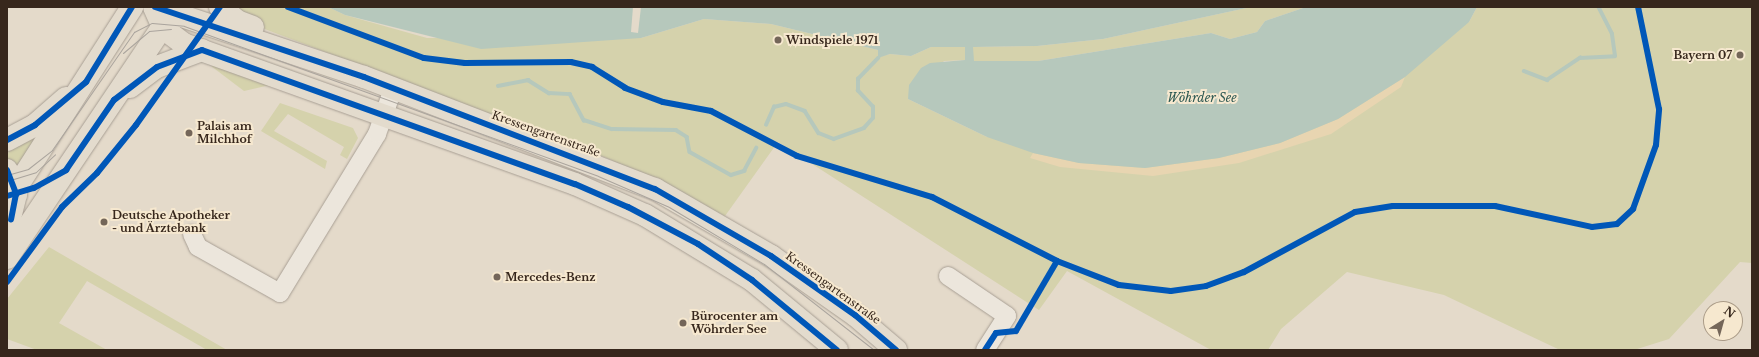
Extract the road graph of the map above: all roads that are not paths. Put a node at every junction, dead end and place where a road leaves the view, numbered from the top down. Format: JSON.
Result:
{"nodes":[{"id":1,"x":220,"y":7,"type":"edge"},
{"id":2,"x":162,"y":11,"type":"edge"},
{"id":3,"x":128,"y":13,"type":"edge"},
{"id":4,"x":202,"y":50,"type":"junction"},
{"id":5,"x":310,"y":60,"type":"junction"},
{"id":6,"x":86,"y":82,"type":"junction"},
{"id":7,"x":393,"y":89,"type":"junction"},
{"id":8,"x":114,"y":100,"type":"junction"},
{"id":9,"x":385,"y":116,"type":"junction"},
{"id":10,"x":7,"y":140,"type":"edge"},
{"id":11,"x":66,"y":170,"type":"junction"},
{"id":12,"x":10,"y":191,"type":"edge"},
{"id":13,"x":7,"y":230,"type":"edge"},
{"id":14,"x":192,"y":234,"type":"dead end"},
{"id":15,"x":7,"y":258,"type":"edge"},
{"id":16,"x":948,"y":276,"type":"dead end"},
{"id":17,"x":837,"y":350,"type":"edge"},
{"id":18,"x":896,"y":350,"type":"edge"},
{"id":19,"x":985,"y":350,"type":"edge"}],
"edges":[{"from":1,"to":5,"type":"main road","name":"Kressengartenstraße"},
{"from":2,"to":3,"type":"main road"},
{"from":2,"to":4,"type":"main road"},
{"from":2,"to":5,"type":"main road","name":"Kressengartenstraße"},
{"from":2,"to":8,"type":"main road"},
{"from":3,"to":6,"type":"main road"},
{"from":4,"to":8,"type":"main road"},
{"from":4,"to":9,"type":"main road"},
{"from":5,"to":7,"type":"main road","name":"Kressengartenstraße"},
{"from":6,"to":10,"type":"main road"},
{"from":6,"to":12,"type":"main road"},
{"from":7,"to":9,"type":"street"},
{"from":7,"to":18,"type":"main road","name":"Kressengartenstraße"},
{"from":8,"to":11,"type":"main road"},
{"from":9,"to":14,"type":"street"},
{"from":9,"to":17,"type":"main road"},
{"from":11,"to":12,"type":"main road"},
{"from":11,"to":15,"type":"main road"},
{"from":12,"to":13,"type":"main road"},
{"from":16,"to":19,"type":"street"}]}
